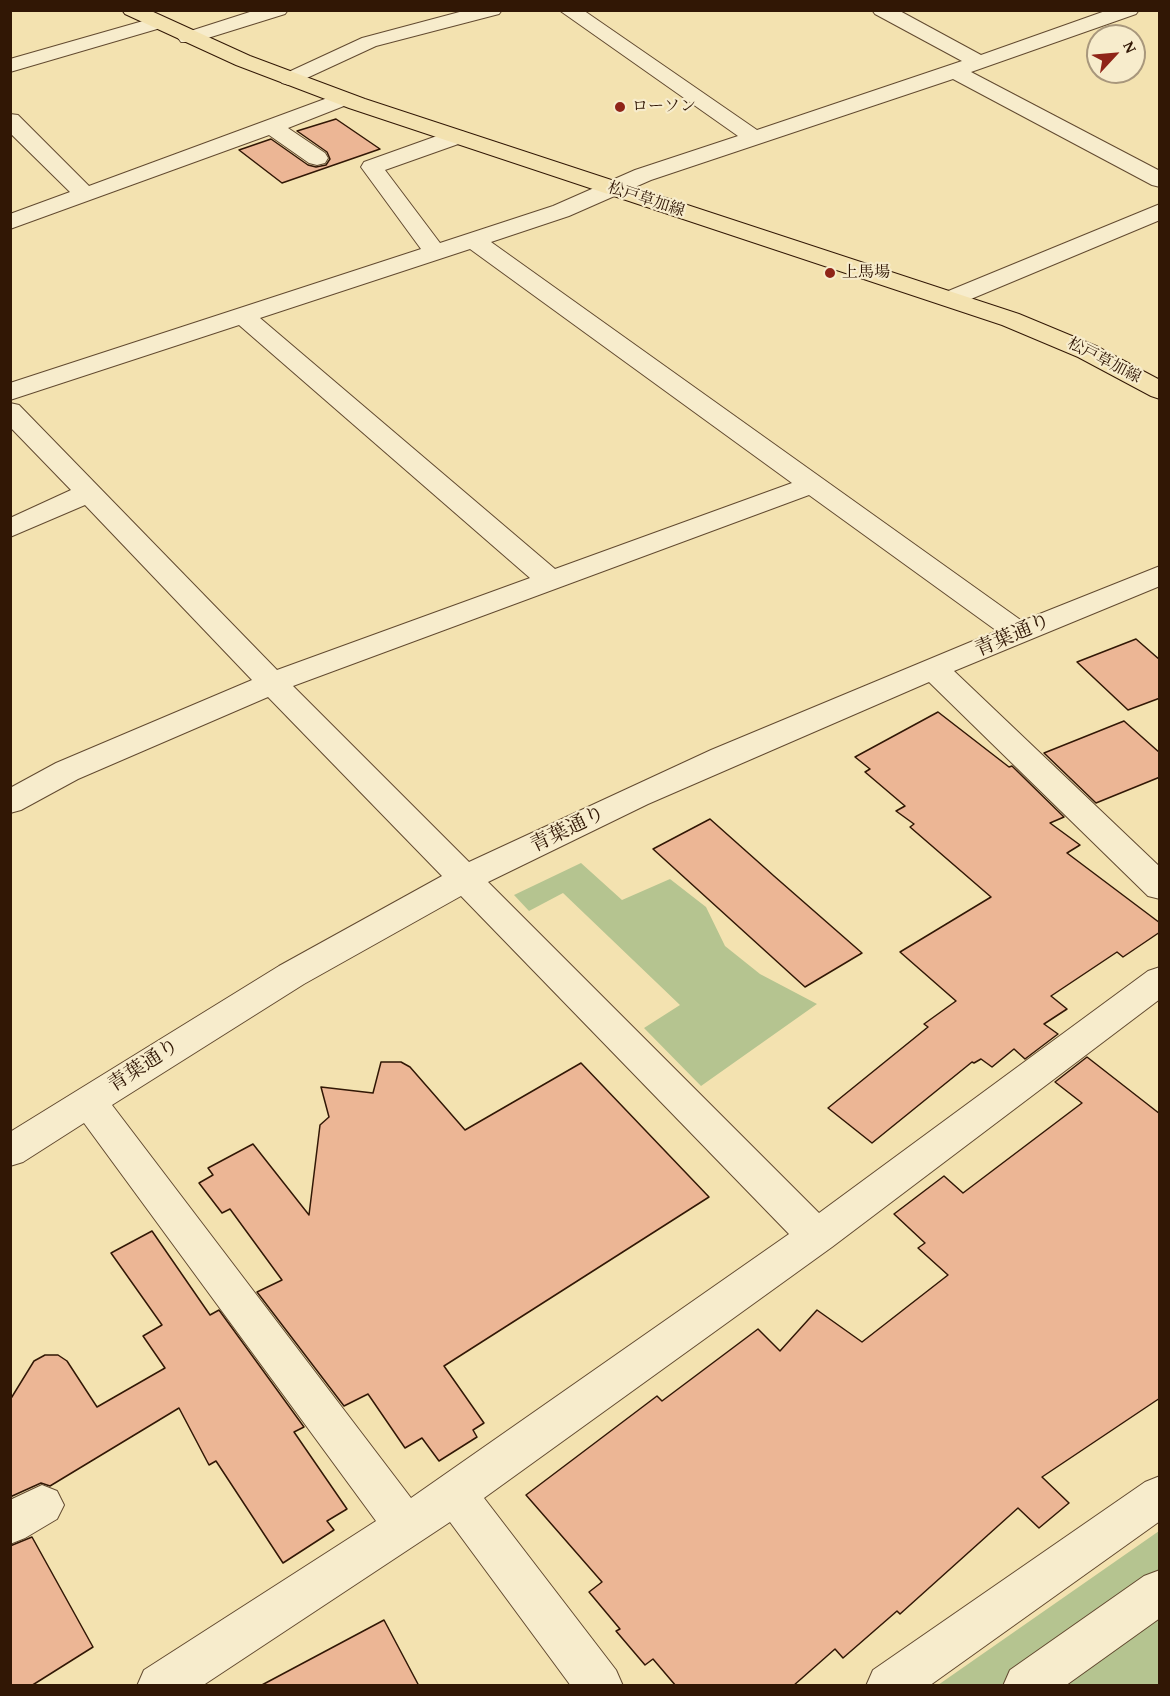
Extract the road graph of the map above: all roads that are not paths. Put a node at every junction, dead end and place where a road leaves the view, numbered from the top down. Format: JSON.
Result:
{"nodes":[{"id":1,"x":132,"y":10,"type":"edge"},
{"id":2,"x":278,"y":10,"type":"edge"},
{"id":3,"x":492,"y":10,"type":"edge"},
{"id":4,"x":569,"y":10,"type":"edge"},
{"id":5,"x":882,"y":10,"type":"edge"},
{"id":6,"x":1129,"y":10,"type":"edge"},
{"id":7,"x":157,"y":23,"type":"junction"},
{"id":8,"x":188,"y":38,"type":"junction"},
{"id":9,"x":979,"y":62,"type":"junction"},
{"id":10,"x":10,"y":66,"type":"edge"},
{"id":11,"x":954,"y":71,"type":"junction"},
{"id":12,"x":289,"y":79,"type":"junction"},
{"id":13,"x":341,"y":99,"type":"junction"},
{"id":14,"x":10,"y":120,"type":"edge"},
{"id":15,"x":272,"y":127,"type":"junction"},
{"id":16,"x":456,"y":137,"type":"junction"},
{"id":17,"x":755,"y":138,"type":"junction"},
{"id":18,"x":317,"y":158,"type":"dead end"},
{"id":19,"x":1160,"y":180,"type":"edge"},
{"id":20,"x":613,"y":189,"type":"junction"},
{"id":21,"x":84,"y":194,"type":"junction"},
{"id":22,"x":1160,"y":211,"type":"edge"},
{"id":23,"x":10,"y":222,"type":"edge"},
{"id":24,"x":474,"y":240,"type":"junction"},
{"id":25,"x":435,"y":252,"type":"junction"},
{"id":26,"x":950,"y":299,"type":"junction"},
{"id":27,"x":242,"y":315,"type":"junction"},
{"id":28,"x":1160,"y":391,"type":"edge"},
{"id":29,"x":10,"y":392,"type":"edge"},
{"id":30,"x":10,"y":411,"type":"edge"},
{"id":31,"x":814,"y":484,"type":"junction"},
{"id":32,"x":90,"y":492,"type":"junction"},
{"id":33,"x":10,"y":529,"type":"edge"},
{"id":34,"x":1160,"y":575,"type":"edge"},
{"id":35,"x":552,"y":582,"type":"junction"},
{"id":36,"x":1019,"y":633,"type":"junction"},
{"id":37,"x":934,"y":669,"type":"junction"},
{"id":38,"x":272,"y":683,"type":"junction"},
{"id":39,"x":10,"y":802,"type":"edge"},
{"id":40,"x":466,"y":878,"type":"junction"},
{"id":41,"x":1160,"y":887,"type":"edge"},
{"id":42,"x":1160,"y":980,"type":"edge"},
{"id":43,"x":89,"y":1102,"type":"junction"},
{"id":44,"x":10,"y":1151,"type":"edge"},
{"id":45,"x":818,"y":1235,"type":"junction"},
{"id":46,"x":455,"y":1494,"type":"junction"},
{"id":47,"x":1160,"y":1496,"type":"edge"},
{"id":48,"x":406,"y":1527,"type":"junction"},
{"id":49,"x":1160,"y":1592,"type":"edge"},
{"id":50,"x":1039,"y":1682,"type":"edge"},
{"id":51,"x":160,"y":1686,"type":"edge"},
{"id":52,"x":600,"y":1686,"type":"edge"},
{"id":53,"x":889,"y":1686,"type":"edge"}],
"edges":[{"from":1,"to":7,"type":"main road","name":"松戸草加線"},
{"from":2,"to":8,"type":"street"},
{"from":3,"to":12,"type":"street"},
{"from":4,"to":17,"type":"street"},
{"from":5,"to":9,"type":"street"},
{"from":6,"to":9,"type":"street"},
{"from":7,"to":8,"type":"main road","name":"松戸草加線"},
{"from":7,"to":10,"type":"street"},
{"from":8,"to":12,"type":"main road","name":"松戸草加線"},
{"from":9,"to":11,"type":"street"},
{"from":11,"to":17,"type":"street"},
{"from":11,"to":19,"type":"street"},
{"from":12,"to":13,"type":"main road","name":"松戸草加線"},
{"from":13,"to":15,"type":"street"},
{"from":13,"to":16,"type":"main road","name":"松戸草加線"},
{"from":14,"to":21,"type":"street"},
{"from":15,"to":18,"type":"street"},
{"from":15,"to":21,"type":"street"},
{"from":16,"to":20,"type":"main road","name":"松戸草加線"},
{"from":16,"to":25,"type":"street"},
{"from":17,"to":20,"type":"street"},
{"from":20,"to":24,"type":"street"},
{"from":20,"to":26,"type":"main road","name":"松戸草加線"},
{"from":21,"to":23,"type":"street"},
{"from":22,"to":26,"type":"street"},
{"from":24,"to":25,"type":"street"},
{"from":24,"to":31,"type":"street"},
{"from":25,"to":27,"type":"street"},
{"from":26,"to":28,"type":"main road","name":"松戸草加線"},
{"from":27,"to":29,"type":"street"},
{"from":27,"to":35,"type":"street"},
{"from":30,"to":32,"type":"street"},
{"from":31,"to":35,"type":"street"},
{"from":31,"to":36,"type":"street"},
{"from":32,"to":33,"type":"street"},
{"from":32,"to":38,"type":"street"},
{"from":34,"to":36,"type":"street","name":"青葉通り"},
{"from":35,"to":38,"type":"street"},
{"from":36,"to":37,"type":"street","name":"青葉通り"},
{"from":37,"to":40,"type":"street","name":"青葉通り"},
{"from":37,"to":41,"type":"street"},
{"from":38,"to":39,"type":"street"},
{"from":38,"to":40,"type":"street"},
{"from":40,"to":43,"type":"street","name":"青葉通り"},
{"from":40,"to":45,"type":"street"},
{"from":42,"to":45,"type":"street"},
{"from":43,"to":44,"type":"street","name":"青葉通り"},
{"from":43,"to":48,"type":"street"},
{"from":45,"to":46,"type":"street"},
{"from":46,"to":48,"type":"street"},
{"from":46,"to":52,"type":"street"},
{"from":47,"to":53,"type":"street"},
{"from":48,"to":51,"type":"street"},
{"from":49,"to":50,"type":"street"}]}
